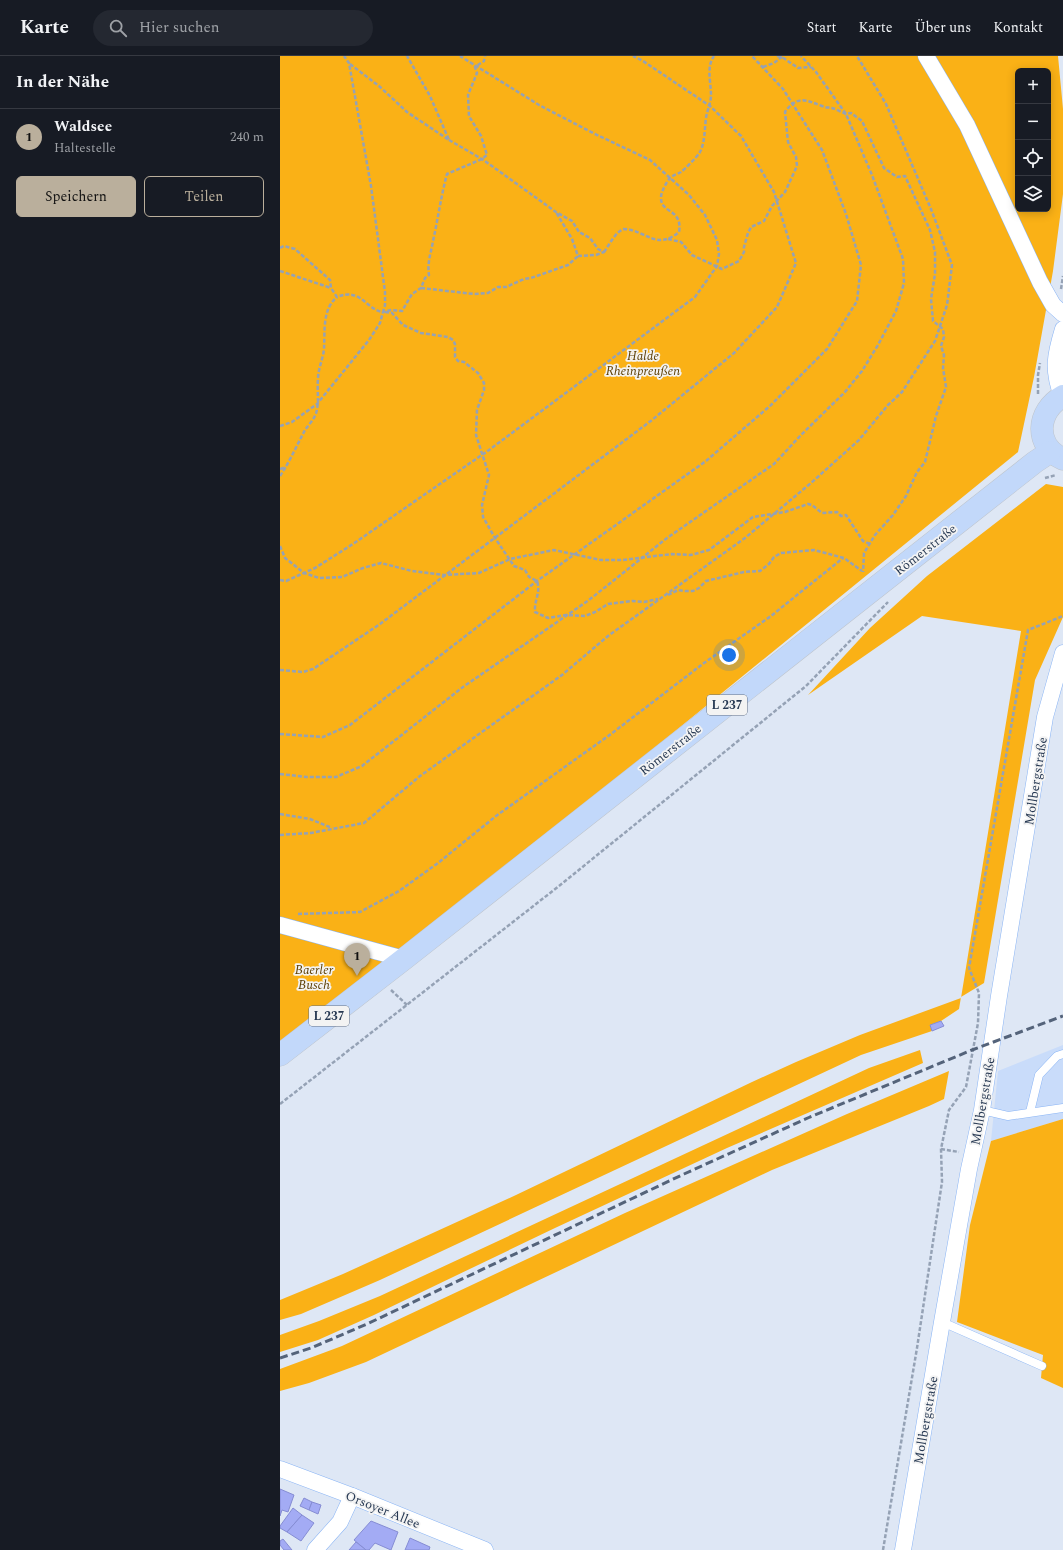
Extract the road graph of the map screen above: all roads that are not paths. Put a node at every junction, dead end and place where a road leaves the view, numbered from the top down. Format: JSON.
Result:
{"nodes":[{"id":1,"x":926,"y":56,"type":"edge"},
{"id":2,"x":1063,"y":314,"type":"edge"},
{"id":3,"x":1063,"y":328,"type":"edge"},
{"id":4,"x":1063,"y":396,"type":"edge"},
{"id":5,"x":1057,"y":456,"type":"edge"},
{"id":6,"x":1063,"y":653,"type":"edge"},
{"id":7,"x":280,"y":925,"type":"edge"},
{"id":8,"x":404,"y":959,"type":"junction"},
{"id":9,"x":280,"y":1054,"type":"edge"},
{"id":10,"x":1060,"y":1055,"type":"edge"},
{"id":11,"x":1063,"y":1108,"type":"edge"},
{"id":12,"x":982,"y":1110,"type":"junction"},
{"id":13,"x":1030,"y":1112,"type":"junction"},
{"id":14,"x":942,"y":1322,"type":"junction"},
{"id":15,"x":1042,"y":1366,"type":"dead end"},
{"id":16,"x":280,"y":1469,"type":"edge"},
{"id":17,"x":352,"y":1496,"type":"junction"},
{"id":18,"x":315,"y":1550,"type":"edge"},
{"id":19,"x":486,"y":1550,"type":"edge"},
{"id":20,"x":903,"y":1550,"type":"edge"}],
"edges":[{"from":1,"to":2,"type":"street"},
{"from":3,"to":4,"type":"street"},
{"from":4,"to":5,"type":"main road"},
{"from":5,"to":8,"type":"main road","name":"Römerstraße","number":"L 237"},
{"from":6,"to":12,"type":"street","name":"Mollbergstraße"},
{"from":7,"to":8,"type":"street"},
{"from":8,"to":9,"type":"main road","name":"Römerstraße","number":"L 237"},
{"from":10,"to":13,"type":"lane"},
{"from":11,"to":13,"type":"lane"},
{"from":12,"to":13,"type":"lane"},
{"from":12,"to":14,"type":"street","name":"Mollbergstraße"},
{"from":14,"to":15,"type":"lane"},
{"from":14,"to":20,"type":"street","name":"Mollbergstraße"},
{"from":16,"to":17,"type":"street","name":"Orsoyer Allee"},
{"from":17,"to":18,"type":"street"},
{"from":17,"to":19,"type":"street","name":"Orsoyer Allee"}]}
